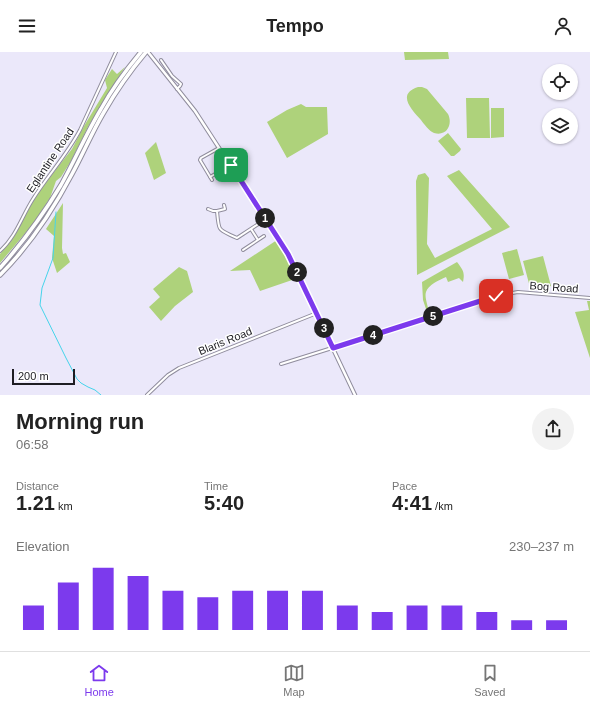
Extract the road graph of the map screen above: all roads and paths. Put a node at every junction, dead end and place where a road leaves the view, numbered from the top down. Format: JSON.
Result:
{"nodes":[{"id":1,"x":116,"y":52,"type":"edge"},
{"id":2,"x":141,"y":52,"type":"edge"},
{"id":3,"x":147,"y":52,"type":"edge"},
{"id":4,"x":161,"y":60,"type":"dead end"},
{"id":5,"x":177,"y":89,"type":"junction"},
{"id":6,"x":219,"y":148,"type":"junction"},
{"id":7,"x":217,"y":173,"type":"dead end"},
{"id":8,"x":210,"y":177,"type":"junction"},
{"id":9,"x":212,"y":180,"type":"dead end"},
{"id":10,"x":224,"y":205,"type":"dead end"},
{"id":11,"x":208,"y":209,"type":"dead end"},
{"id":12,"x":217,"y":211,"type":"junction"},
{"id":13,"x":266,"y":219,"type":"junction"},
{"id":14,"x":250,"y":229,"type":"junction"},
{"id":15,"x":264,"y":236,"type":"dead end"},
{"id":16,"x":258,"y":240,"type":"junction"},
{"id":17,"x":243,"y":250,"type":"dead end"},
{"id":18,"x":0,"y":251,"type":"edge"},
{"id":19,"x":0,"y":268,"type":"edge"},
{"id":20,"x":0,"y":275,"type":"edge"},
{"id":21,"x":590,"y":298,"type":"edge"},
{"id":22,"x":317,"y":313,"type":"junction"},
{"id":23,"x":333,"y":348,"type":"junction"},
{"id":24,"x":281,"y":364,"type":"dead end"},
{"id":25,"x":147,"y":395,"type":"edge"},
{"id":26,"x":355,"y":395,"type":"edge"}],
"edges":[{"from":1,"to":18,"type":"street","name":"Eglantine Road"},
{"from":2,"to":19,"type":"highway"},
{"from":3,"to":5,"type":"street"},
{"from":3,"to":20,"type":"highway"},
{"from":4,"to":5,"type":"street"},
{"from":5,"to":6,"type":"street"},
{"from":6,"to":8,"type":"street"},
{"from":6,"to":13,"type":"street"},
{"from":7,"to":8,"type":"street"},
{"from":8,"to":9,"type":"street"},
{"from":10,"to":12,"type":"street"},
{"from":11,"to":12,"type":"street"},
{"from":12,"to":14,"type":"street"},
{"from":13,"to":14,"type":"street"},
{"from":13,"to":22,"type":"street"},
{"from":14,"to":16,"type":"street"},
{"from":15,"to":16,"type":"street"},
{"from":16,"to":17,"type":"street"},
{"from":21,"to":23,"type":"street","name":"Bog Road"},
{"from":22,"to":23,"type":"street"},
{"from":22,"to":25,"type":"street","name":"Blaris Road"},
{"from":23,"to":24,"type":"street","name":"Bog Road"},
{"from":23,"to":26,"type":"street"}]}
